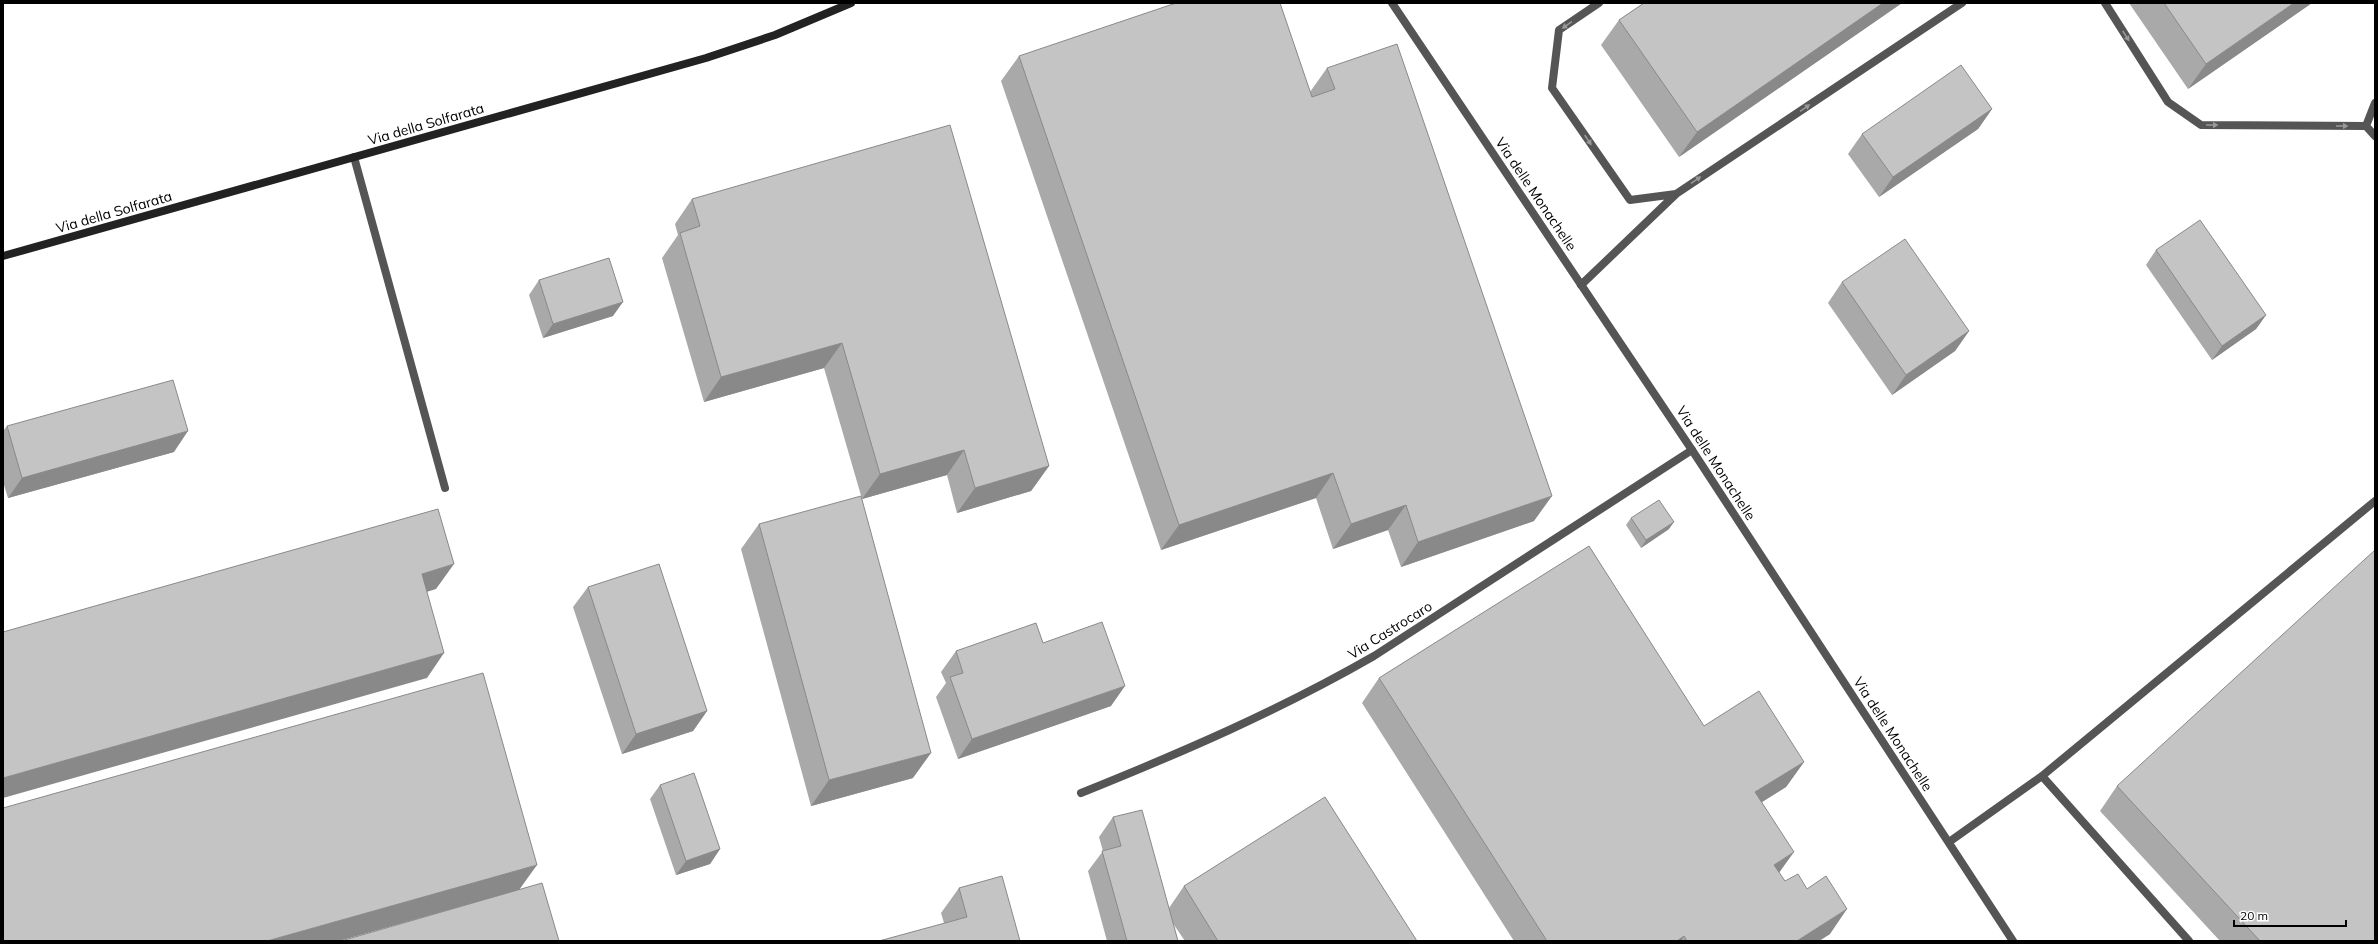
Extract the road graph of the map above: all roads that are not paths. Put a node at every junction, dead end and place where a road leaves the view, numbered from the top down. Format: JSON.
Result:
{"nodes":[{"id":1,"x":851,"y":3,"type":"edge"},
{"id":2,"x":1392,"y":3,"type":"edge"},
{"id":3,"x":1599,"y":3,"type":"edge"},
{"id":4,"x":1962,"y":3,"type":"edge"},
{"id":5,"x":2105,"y":3,"type":"edge"},
{"id":6,"x":2375,"y":103,"type":"edge"},
{"id":7,"x":2366,"y":126,"type":"junction"},
{"id":8,"x":2375,"y":136,"type":"edge"},
{"id":9,"x":354,"y":157,"type":"junction"},
{"id":10,"x":1676,"y":194,"type":"junction"},
{"id":11,"x":3,"y":256,"type":"edge"},
{"id":12,"x":1581,"y":285,"type":"junction"},
{"id":13,"x":1692,"y":450,"type":"junction"},
{"id":14,"x":445,"y":488,"type":"dead end"},
{"id":15,"x":2375,"y":501,"type":"edge"},
{"id":16,"x":2042,"y":776,"type":"junction"},
{"id":17,"x":1081,"y":793,"type":"dead end"},
{"id":18,"x":1948,"y":842,"type":"junction"},
{"id":19,"x":2013,"y":941,"type":"edge"},
{"id":20,"x":2189,"y":941,"type":"edge"}],
"edges":[{"from":1,"to":9,"type":"main road","name":"Via della Solfarata"},
{"from":2,"to":12,"type":"street","name":"Via delle Monachelle"},
{"from":3,"to":10,"type":"street","one_way":true},
{"from":10,"to":4,"type":"street","one_way":true},
{"from":5,"to":7,"type":"street","one_way":true},
{"from":6,"to":7,"type":"street"},
{"from":7,"to":8,"type":"street"},
{"from":9,"to":11,"type":"main road","name":"Via della Solfarata"},
{"from":9,"to":14,"type":"street"},
{"from":10,"to":12,"type":"street"},
{"from":12,"to":13,"type":"street","name":"Via delle Monachelle"},
{"from":13,"to":17,"type":"street","name":"Via Castrocaro"},
{"from":13,"to":18,"type":"street","name":"Via delle Monachelle"},
{"from":15,"to":16,"type":"street"},
{"from":16,"to":18,"type":"street"},
{"from":16,"to":20,"type":"street"},
{"from":18,"to":19,"type":"street","name":"Via delle Monachelle"}]}
